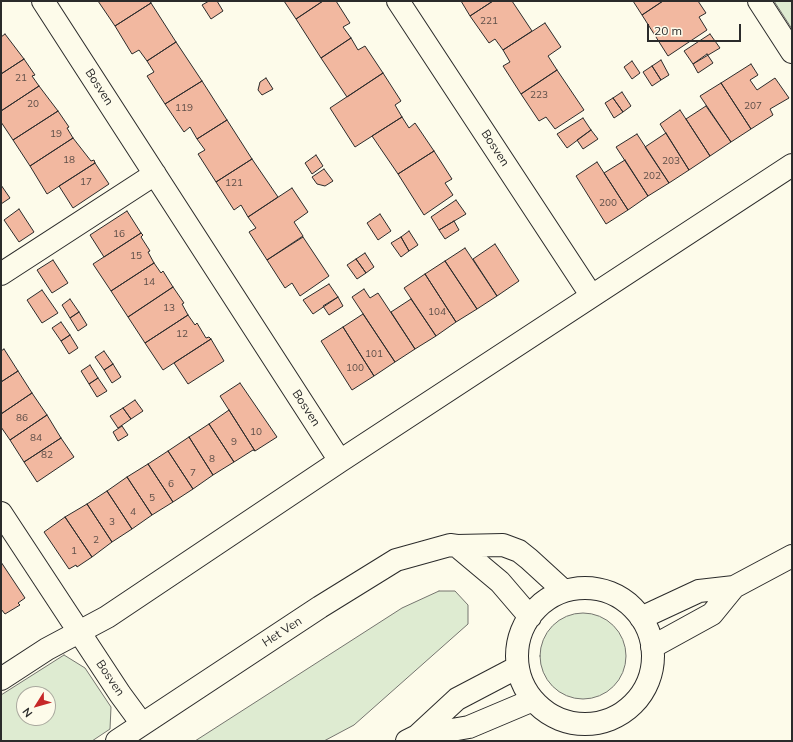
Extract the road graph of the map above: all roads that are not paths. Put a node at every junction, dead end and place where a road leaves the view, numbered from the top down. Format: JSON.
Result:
{"nodes":[{"id":1,"x":43,"y":1,"type":"edge"},
{"id":2,"x":398,"y":1,"type":"edge"},
{"id":3,"x":759,"y":1,"type":"edge"},
{"id":4,"x":792,"y":52,"type":"edge"},
{"id":5,"x":792,"y":165,"type":"edge"},
{"id":6,"x":155,"y":174,"type":"junction"},
{"id":7,"x":1,"y":274,"type":"edge"},
{"id":8,"x":591,"y":295,"type":"junction"},
{"id":9,"x":340,"y":461,"type":"junction"},
{"id":10,"x":1,"y":513,"type":"edge"},
{"id":11,"x":457,"y":546,"type":"junction"},
{"id":12,"x":792,"y":556,"type":"edge"},
{"id":13,"x":734,"y":587,"type":"junction"},
{"id":14,"x":564,"y":591,"type":"junction"},
{"id":15,"x":530,"y":617,"type":"junction"},
{"id":16,"x":641,"y":618,"type":"junction"},
{"id":17,"x":79,"y":632,"type":"junction"},
{"id":18,"x":652,"y":647,"type":"junction"},
{"id":19,"x":518,"y":667,"type":"junction"},
{"id":20,"x":1,"y":679,"type":"edge"},
{"id":21,"x":533,"y":700,"type":"junction"},
{"id":22,"x":142,"y":724,"type":"junction"},
{"id":23,"x":582,"y":733,"type":"edge"},
{"id":24,"x":412,"y":738,"type":"edge"},
{"id":25,"x":117,"y":741,"type":"edge"}],
"edges":[{"from":1,"to":6,"type":"street","name":"Bosven"},
{"from":2,"to":8,"type":"street","name":"Bosven"},
{"from":3,"to":4,"type":"street"},
{"from":5,"to":8,"type":"street"},
{"from":6,"to":7,"type":"street"},
{"from":6,"to":9,"type":"street","name":"Bosven"},
{"from":8,"to":9,"type":"street"},
{"from":9,"to":17,"type":"street"},
{"from":10,"to":17,"type":"street","name":"Bosven"},
{"from":11,"to":14,"type":"street","name":"Het Ven"},
{"from":11,"to":15,"type":"street"},
{"from":11,"to":22,"type":"street","name":"Het Ven"},
{"from":12,"to":13,"type":"street"},
{"from":13,"to":16,"type":"street"},
{"from":13,"to":18,"type":"street"},
{"from":14,"to":15,"type":"street"},
{"from":14,"to":16,"type":"street"},
{"from":15,"to":19,"type":"street"},
{"from":16,"to":18,"type":"street"},
{"from":17,"to":20,"type":"street"},
{"from":17,"to":22,"type":"street","name":"Bosven"},
{"from":18,"to":23,"type":"street"},
{"from":19,"to":21,"type":"street"},
{"from":19,"to":24,"type":"street"},
{"from":21,"to":23,"type":"street"},
{"from":21,"to":24,"type":"street"},
{"from":22,"to":25,"type":"street","name":"Het Ven"}]}
